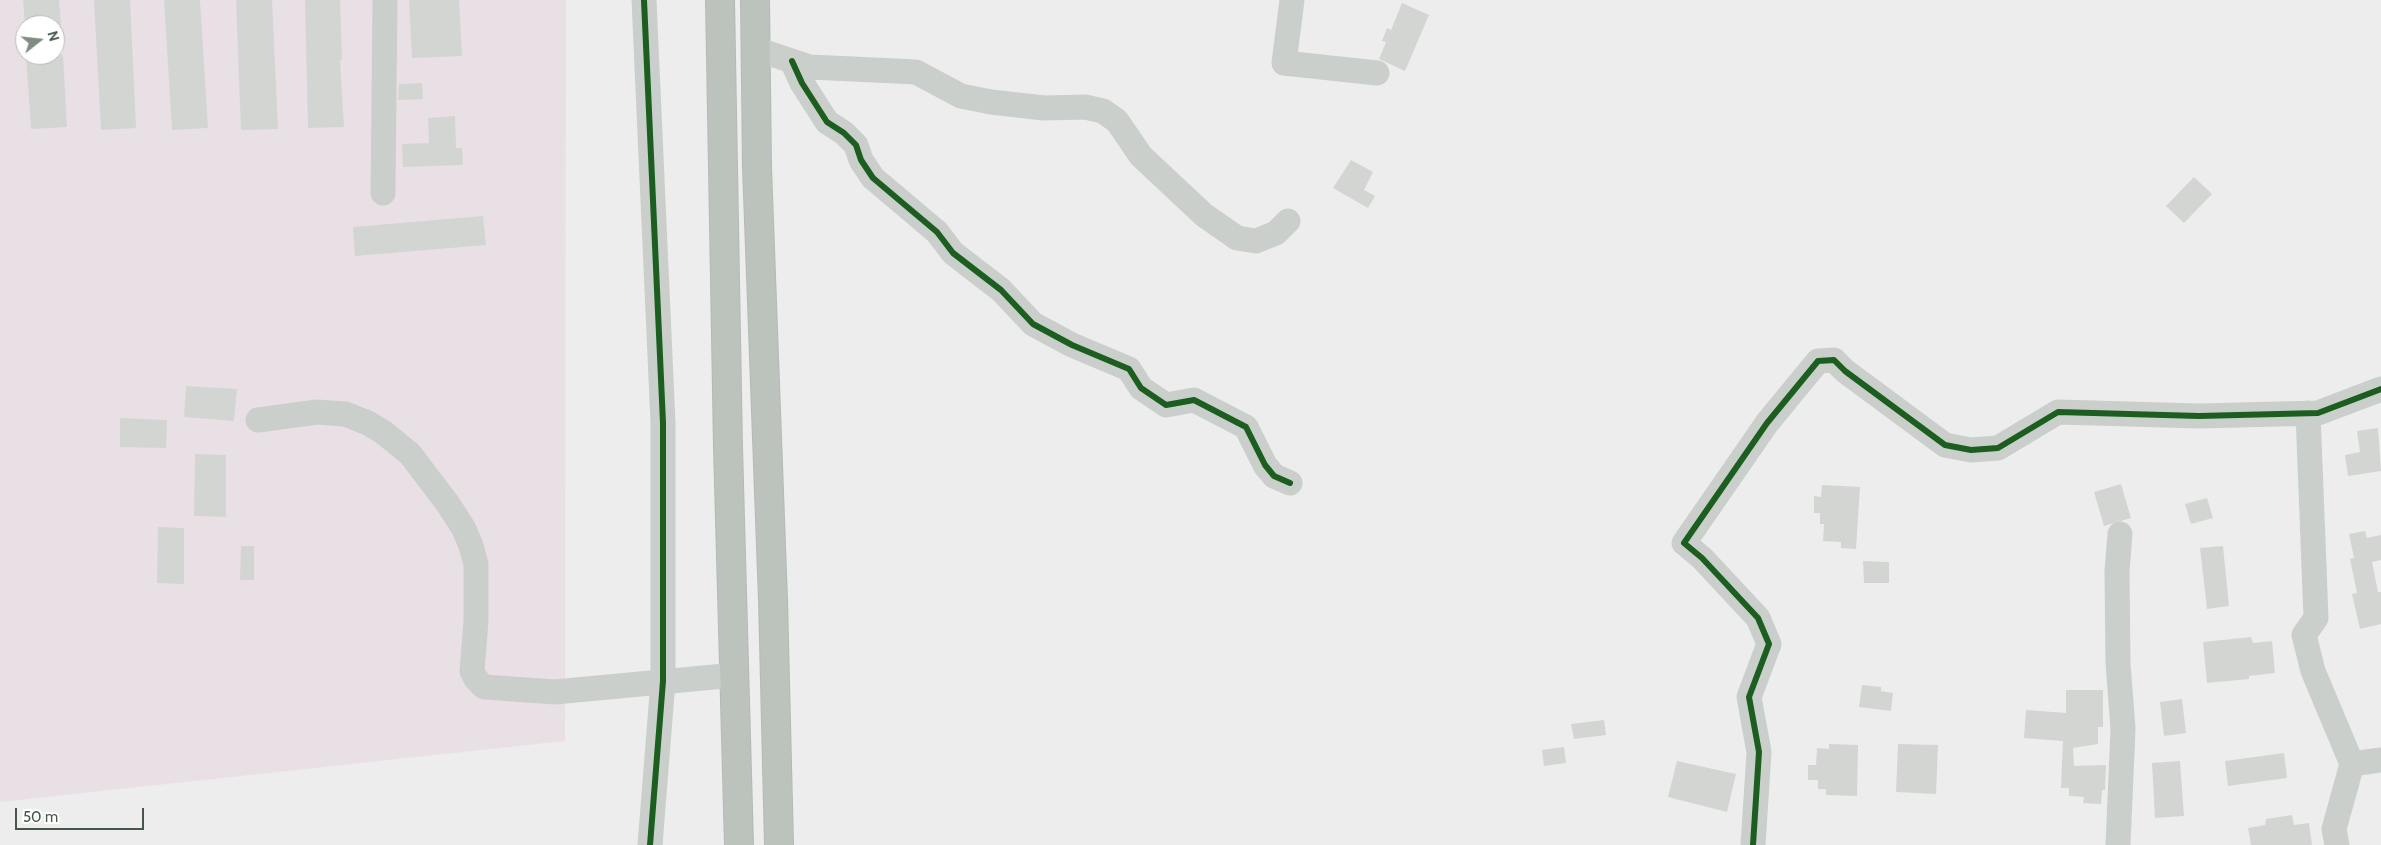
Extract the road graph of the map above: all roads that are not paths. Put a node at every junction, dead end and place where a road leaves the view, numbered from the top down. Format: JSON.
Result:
{"nodes":[{"id":1,"x":385,"y":0,"type":"edge"},
{"id":2,"x":644,"y":0,"type":"edge"},
{"id":3,"x":720,"y":0,"type":"edge"},
{"id":4,"x":755,"y":0,"type":"edge"},
{"id":5,"x":1292,"y":0,"type":"edge"},
{"id":6,"x":756,"y":49,"type":"junction"},
{"id":7,"x":792,"y":61,"type":"junction"},
{"id":8,"x":1377,"y":72,"type":"dead end"},
{"id":9,"x":383,"y":193,"type":"dead end"},
{"id":10,"x":1288,"y":221,"type":"dead end"},
{"id":11,"x":2381,"y":389,"type":"edge"},
{"id":12,"x":2308,"y":413,"type":"junction"},
{"id":13,"x":258,"y":420,"type":"dead end"},
{"id":14,"x":1290,"y":482,"type":"dead end"},
{"id":15,"x":2120,"y":534,"type":"dead end"},
{"id":16,"x":735,"y":675,"type":"junction"},
{"id":17,"x":664,"y":681,"type":"junction"},
{"id":18,"x":2381,"y":760,"type":"edge"},
{"id":19,"x":2352,"y":764,"type":"junction"},
{"id":20,"x":650,"y":845,"type":"edge"},
{"id":21,"x":739,"y":845,"type":"edge"},
{"id":22,"x":779,"y":845,"type":"edge"},
{"id":23,"x":1753,"y":845,"type":"edge"},
{"id":24,"x":2118,"y":845,"type":"edge"},
{"id":25,"x":2337,"y":845,"type":"edge"}],
"edges":[{"from":1,"to":9,"type":"street"},
{"from":2,"to":17,"type":"street"},
{"from":3,"to":16,"type":"highway"},
{"from":4,"to":6,"type":"highway"},
{"from":5,"to":8,"type":"street"},
{"from":6,"to":7,"type":"street"},
{"from":6,"to":22,"type":"highway"},
{"from":7,"to":10,"type":"street"},
{"from":7,"to":14,"type":"street"},
{"from":11,"to":12,"type":"street"},
{"from":12,"to":19,"type":"street"},
{"from":12,"to":23,"type":"street"},
{"from":13,"to":17,"type":"street"},
{"from":15,"to":24,"type":"street"},
{"from":16,"to":17,"type":"street"},
{"from":16,"to":21,"type":"highway"},
{"from":17,"to":20,"type":"street"},
{"from":18,"to":19,"type":"street"},
{"from":19,"to":25,"type":"street"}]}
